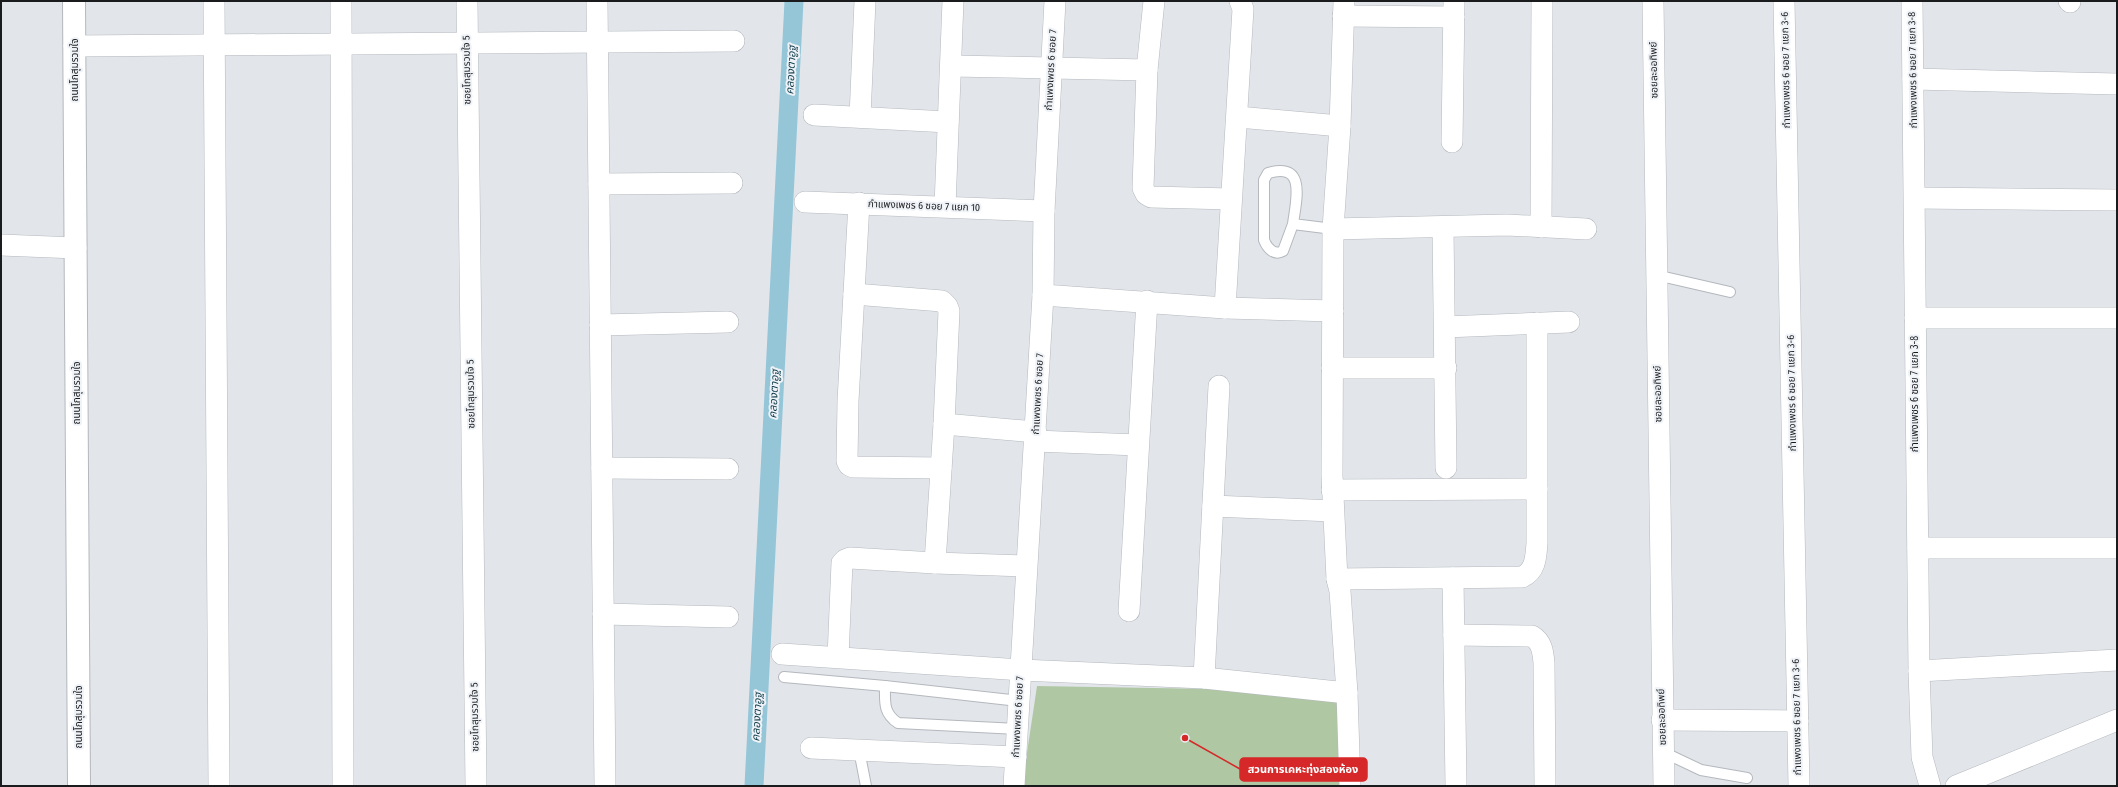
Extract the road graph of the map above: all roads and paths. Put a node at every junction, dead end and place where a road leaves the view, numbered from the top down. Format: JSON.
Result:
{"nodes":[{"id":1,"x":74,"y":1,"type":"edge"},
{"id":2,"x":214,"y":1,"type":"edge"},
{"id":3,"x":341,"y":1,"type":"edge"},
{"id":4,"x":467,"y":1,"type":"edge"},
{"id":5,"x":597,"y":1,"type":"edge"},
{"id":6,"x":864,"y":1,"type":"edge"},
{"id":7,"x":953,"y":1,"type":"edge"},
{"id":8,"x":1055,"y":1,"type":"edge"},
{"id":9,"x":1154,"y":1,"type":"edge"},
{"id":10,"x":1240,"y":1,"type":"edge"},
{"id":11,"x":1542,"y":1,"type":"edge"},
{"id":12,"x":1653,"y":1,"type":"edge"},
{"id":13,"x":1784,"y":1,"type":"edge"},
{"id":14,"x":1912,"y":1,"type":"edge"},
{"id":15,"x":1344,"y":8,"type":"edge"},
{"id":16,"x":1454,"y":9,"type":"edge"},
{"id":17,"x":734,"y":41,"type":"dead end"},
{"id":18,"x":597,"y":42,"type":"junction"},
{"id":19,"x":467,"y":43,"type":"junction"},
{"id":20,"x":341,"y":44,"type":"junction"},
{"id":21,"x":214,"y":45,"type":"junction"},
{"id":22,"x":74,"y":46,"type":"junction"},
{"id":23,"x":951,"y":66,"type":"junction"},
{"id":24,"x":1051,"y":68,"type":"junction"},
{"id":25,"x":1147,"y":70,"type":"junction"},
{"id":26,"x":1913,"y":79,"type":"junction"},
{"id":27,"x":2117,"y":84,"type":"edge"},
{"id":28,"x":814,"y":115,"type":"dead end"},
{"id":29,"x":860,"y":117,"type":"junction"},
{"id":30,"x":1238,"y":118,"type":"junction"},
{"id":31,"x":948,"y":122,"type":"junction"},
{"id":32,"x":1340,"y":126,"type":"junction"},
{"id":33,"x":1452,"y":142,"type":"dead end"},
{"id":34,"x":732,"y":183,"type":"dead end"},
{"id":35,"x":599,"y":184,"type":"junction"},
{"id":36,"x":1915,"y":198,"type":"junction"},
{"id":37,"x":1231,"y":199,"type":"junction"},
{"id":38,"x":2117,"y":200,"type":"edge"},
{"id":39,"x":805,"y":202,"type":"dead end"},
{"id":40,"x":859,"y":203,"type":"junction"},
{"id":41,"x":945,"y":206,"type":"junction"},
{"id":42,"x":1044,"y":211,"type":"junction"},
{"id":43,"x":1293,"y":224,"type":"junction"},
{"id":44,"x":1541,"y":227,"type":"junction"},
{"id":45,"x":1443,"y":228,"type":"junction"},
{"id":46,"x":1333,"y":229,"type":"junction"},
{"id":47,"x":1586,"y":229,"type":"dead end"},
{"id":48,"x":1,"y":245,"type":"edge"},
{"id":49,"x":76,"y":248,"type":"junction"},
{"id":50,"x":1656,"y":275,"type":"junction"},
{"id":51,"x":1730,"y":292,"type":"dead end"},
{"id":52,"x":854,"y":294,"type":"junction"},
{"id":53,"x":1043,"y":294,"type":"junction"},
{"id":54,"x":1147,"y":301,"type":"junction"},
{"id":55,"x":1225,"y":308,"type":"junction"},
{"id":56,"x":1333,"y":311,"type":"junction"},
{"id":57,"x":1915,"y":318,"type":"junction"},
{"id":58,"x":2117,"y":318,"type":"edge"},
{"id":59,"x":728,"y":322,"type":"dead end"},
{"id":60,"x":1569,"y":322,"type":"dead end"},
{"id":61,"x":1537,"y":323,"type":"junction"},
{"id":62,"x":600,"y":325,"type":"junction"},
{"id":63,"x":1445,"y":327,"type":"junction"},
{"id":64,"x":1332,"y":368,"type":"junction"},
{"id":65,"x":1446,"y":368,"type":"junction"},
{"id":66,"x":1220,"y":386,"type":"dead end"},
{"id":67,"x":944,"y":424,"type":"junction"},
{"id":68,"x":1035,"y":436,"type":"junction"},
{"id":69,"x":1138,"y":445,"type":"junction"},
{"id":70,"x":602,"y":468,"type":"junction"},
{"id":71,"x":941,"y":468,"type":"junction"},
{"id":72,"x":1446,"y":468,"type":"dead end"},
{"id":73,"x":728,"y":469,"type":"dead end"},
{"id":74,"x":1537,"y":489,"type":"junction"},
{"id":75,"x":1332,"y":490,"type":"junction"},
{"id":76,"x":1213,"y":506,"type":"junction"},
{"id":77,"x":1333,"y":511,"type":"junction"},
{"id":78,"x":1918,"y":548,"type":"junction"},
{"id":79,"x":2117,"y":548,"type":"edge"},
{"id":80,"x":935,"y":563,"type":"junction"},
{"id":81,"x":1026,"y":566,"type":"junction"},
{"id":82,"x":1453,"y":578,"type":"junction"},
{"id":83,"x":1337,"y":579,"type":"junction"},
{"id":84,"x":1129,"y":611,"type":"dead end"},
{"id":85,"x":603,"y":614,"type":"junction"},
{"id":86,"x":728,"y":617,"type":"dead end"},
{"id":87,"x":1454,"y":635,"type":"junction"},
{"id":88,"x":782,"y":654,"type":"dead end"},
{"id":89,"x":838,"y":657,"type":"junction"},
{"id":90,"x":2117,"y":660,"type":"edge"},
{"id":91,"x":1021,"y":670,"type":"junction"},
{"id":92,"x":1919,"y":670,"type":"junction"},
{"id":93,"x":784,"y":677,"type":"dead end"},
{"id":94,"x":1204,"y":678,"type":"junction"},
{"id":95,"x":885,"y":686,"type":"junction"},
{"id":96,"x":1347,"y":693,"type":"junction"},
{"id":97,"x":1019,"y":700,"type":"junction"},
{"id":98,"x":1662,"y":720,"type":"junction"},
{"id":99,"x":2117,"y":720,"type":"edge"},
{"id":100,"x":1798,"y":721,"type":"junction"},
{"id":101,"x":1018,"y":730,"type":"junction"},
{"id":102,"x":811,"y":748,"type":"dead end"},
{"id":103,"x":859,"y":750,"type":"junction"},
{"id":104,"x":1663,"y":752,"type":"junction"},
{"id":105,"x":1016,"y":756,"type":"junction"},
{"id":106,"x":1747,"y":778,"type":"dead end"},
{"id":107,"x":79,"y":786,"type":"edge"},
{"id":108,"x":218,"y":786,"type":"edge"},
{"id":109,"x":343,"y":786,"type":"edge"},
{"id":110,"x":476,"y":786,"type":"edge"},
{"id":111,"x":605,"y":786,"type":"edge"},
{"id":112,"x":866,"y":786,"type":"edge"},
{"id":113,"x":1014,"y":786,"type":"edge"},
{"id":114,"x":1350,"y":786,"type":"edge"},
{"id":115,"x":1456,"y":786,"type":"edge"},
{"id":116,"x":1545,"y":786,"type":"edge"},
{"id":117,"x":1664,"y":786,"type":"edge"},
{"id":118,"x":1799,"y":786,"type":"edge"},
{"id":119,"x":1930,"y":786,"type":"edge"},
{"id":120,"x":1956,"y":786,"type":"edge"}],
"edges":[{"from":1,"to":22,"type":"street","name":"ถนนโกสุมรวมใจ"},
{"from":2,"to":21,"type":"street"},
{"from":3,"to":20,"type":"street"},
{"from":4,"to":19,"type":"street","name":"ซอยโกสุมรวมใจ 5"},
{"from":5,"to":18,"type":"street"},
{"from":6,"to":29,"type":"street"},
{"from":7,"to":23,"type":"street"},
{"from":8,"to":24,"type":"street","name":"กำแพงเพชร 6 ซอย 7"},
{"from":9,"to":25,"type":"street"},
{"from":10,"to":30,"type":"street"},
{"from":11,"to":44,"type":"street"},
{"from":12,"to":50,"type":"street","name":"ซอยละออทิพย์"},
{"from":13,"to":100,"type":"street","name":"กำแพงเพชร 6 ซอย 7 แยก 3-6"},
{"from":14,"to":26,"type":"street","name":"กำแพงเพชร 6 ซอย 7 แยก 3-8"},
{"from":15,"to":16,"type":"street"},
{"from":15,"to":32,"type":"street"},
{"from":16,"to":33,"type":"street"},
{"from":17,"to":18,"type":"street"},
{"from":18,"to":19,"type":"street"},
{"from":18,"to":35,"type":"street"},
{"from":19,"to":20,"type":"street"},
{"from":19,"to":110,"type":"street","name":"ซอยโกสุมรวมใจ 5"},
{"from":20,"to":21,"type":"street"},
{"from":20,"to":109,"type":"street"},
{"from":21,"to":22,"type":"street"},
{"from":21,"to":108,"type":"street"},
{"from":22,"to":49,"type":"street","name":"ถนนโกสุมรวมใจ"},
{"from":23,"to":24,"type":"street"},
{"from":23,"to":31,"type":"street"},
{"from":24,"to":25,"type":"street"},
{"from":24,"to":42,"type":"street","name":"กำแพงเพชร 6 ซอย 7"},
{"from":25,"to":37,"type":"street"},
{"from":26,"to":27,"type":"street"},
{"from":26,"to":36,"type":"street","name":"กำแพงเพชร 6 ซอย 7 แยก 3-8"},
{"from":28,"to":29,"type":"street"},
{"from":29,"to":31,"type":"street"},
{"from":30,"to":32,"type":"street"},
{"from":30,"to":37,"type":"street"},
{"from":31,"to":41,"type":"street"},
{"from":32,"to":46,"type":"street"},
{"from":34,"to":35,"type":"street"},
{"from":35,"to":62,"type":"street"},
{"from":36,"to":38,"type":"street"},
{"from":36,"to":57,"type":"street","name":"กำแพงเพชร 6 ซอย 7 แยก 3-8"},
{"from":37,"to":55,"type":"street"},
{"from":39,"to":40,"type":"street","name":"กำแพงเพชร 6 ซอย 7 แยก 10"},
{"from":40,"to":41,"type":"street","name":"กำแพงเพชร 6 ซอย 7 แยก 10"},
{"from":40,"to":52,"type":"street"},
{"from":41,"to":42,"type":"street","name":"กำแพงเพชร 6 ซอย 7 แยก 10"},
{"from":42,"to":53,"type":"street","name":"กำแพงเพชร 6 ซอย 7"},
{"from":43,"to":43,"type":"lane"},
{"from":43,"to":46,"type":"lane"},
{"from":44,"to":45,"type":"street"},
{"from":44,"to":47,"type":"street"},
{"from":45,"to":46,"type":"street"},
{"from":45,"to":63,"type":"street"},
{"from":46,"to":56,"type":"street"},
{"from":48,"to":49,"type":"street"},
{"from":49,"to":107,"type":"street","name":"ถนนโกสุมรวมใจ"},
{"from":50,"to":51,"type":"lane"},
{"from":50,"to":98,"type":"street","name":"ซอยละออทิพย์"},
{"from":52,"to":67,"type":"street"},
{"from":52,"to":71,"type":"street"},
{"from":53,"to":54,"type":"street"},
{"from":53,"to":68,"type":"street","name":"กำแพงเพชร 6 ซอย 7"},
{"from":54,"to":55,"type":"street"},
{"from":54,"to":69,"type":"street"},
{"from":55,"to":56,"type":"street"},
{"from":56,"to":64,"type":"street"},
{"from":57,"to":58,"type":"street"},
{"from":57,"to":78,"type":"street","name":"กำแพงเพชร 6 ซอย 7 แยก 3-8"},
{"from":59,"to":62,"type":"street"},
{"from":60,"to":61,"type":"street"},
{"from":61,"to":63,"type":"street"},
{"from":61,"to":74,"type":"street"},
{"from":62,"to":70,"type":"street"},
{"from":63,"to":65,"type":"street"},
{"from":64,"to":65,"type":"street"},
{"from":64,"to":75,"type":"street"},
{"from":65,"to":72,"type":"street"},
{"from":66,"to":76,"type":"street"},
{"from":67,"to":68,"type":"street"},
{"from":67,"to":71,"type":"street"},
{"from":68,"to":69,"type":"street"},
{"from":68,"to":81,"type":"street","name":"กำแพงเพชร 6 ซอย 7"},
{"from":69,"to":84,"type":"street"},
{"from":70,"to":73,"type":"street"},
{"from":70,"to":85,"type":"street"},
{"from":71,"to":80,"type":"street"},
{"from":74,"to":75,"type":"street"},
{"from":74,"to":82,"type":"street"},
{"from":75,"to":77,"type":"street"},
{"from":76,"to":77,"type":"street"},
{"from":76,"to":94,"type":"street"},
{"from":77,"to":83,"type":"street"},
{"from":78,"to":79,"type":"street"},
{"from":78,"to":92,"type":"street","name":"กำแพงเพชร 6 ซอย 7 แยก 3-8"},
{"from":80,"to":81,"type":"street"},
{"from":80,"to":89,"type":"street"},
{"from":81,"to":91,"type":"street","name":"กำแพงเพชร 6 ซอย 7"},
{"from":82,"to":83,"type":"street"},
{"from":82,"to":87,"type":"street"},
{"from":83,"to":96,"type":"street"},
{"from":85,"to":86,"type":"street"},
{"from":85,"to":111,"type":"street"},
{"from":87,"to":115,"type":"street"},
{"from":87,"to":116,"type":"street"},
{"from":88,"to":89,"type":"street"},
{"from":89,"to":91,"type":"street"},
{"from":90,"to":92,"type":"street"},
{"from":91,"to":94,"type":"street"},
{"from":91,"to":97,"type":"street","name":"กำแพงเพชร 6 ซอย 7"},
{"from":92,"to":119,"type":"street","name":"กำแพงเพชร 6 ซอย 7 แยก 3-8"},
{"from":93,"to":95,"type":"lane"},
{"from":94,"to":96,"type":"street"},
{"from":95,"to":97,"type":"lane"},
{"from":95,"to":101,"type":"lane"},
{"from":96,"to":114,"type":"street"},
{"from":97,"to":101,"type":"street","name":"กำแพงเพชร 6 ซอย 7"},
{"from":98,"to":100,"type":"street"},
{"from":98,"to":104,"type":"street","name":"ซอยละออทิพย์"},
{"from":99,"to":120,"type":"street"},
{"from":100,"to":118,"type":"street","name":"กำแพงเพชร 6 ซอย 7 แยก 3-6"},
{"from":101,"to":105,"type":"street","name":"กำแพงเพชร 6 ซอย 7"},
{"from":102,"to":103,"type":"street"},
{"from":103,"to":105,"type":"street"},
{"from":103,"to":112,"type":"lane"},
{"from":104,"to":106,"type":"lane"},
{"from":104,"to":117,"type":"street","name":"ซอยละออทิพย์"},
{"from":105,"to":113,"type":"street","name":"กำแพงเพชร 6 ซอย 7"}]}
